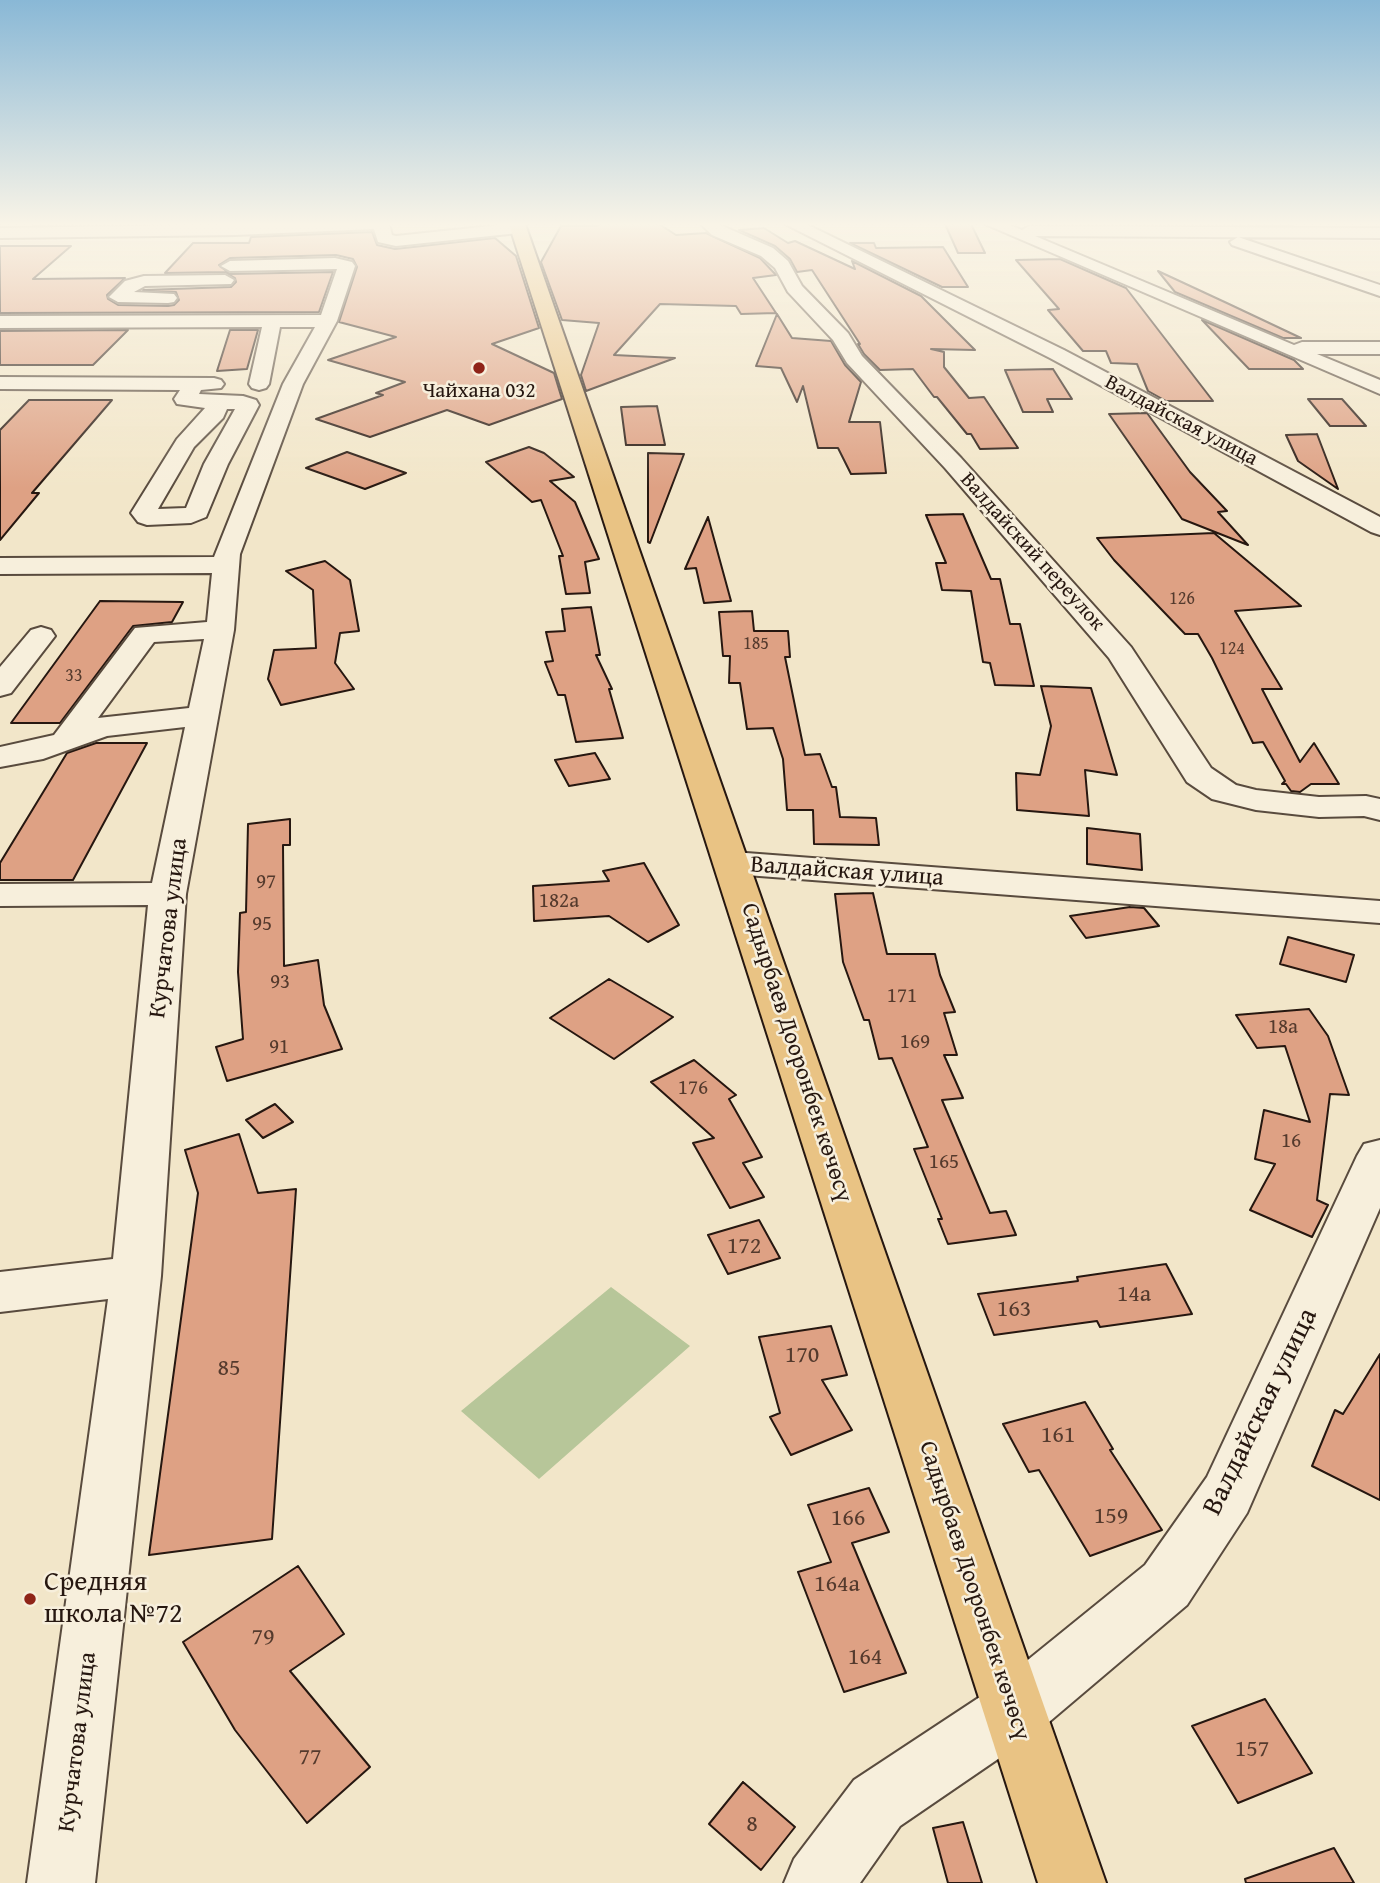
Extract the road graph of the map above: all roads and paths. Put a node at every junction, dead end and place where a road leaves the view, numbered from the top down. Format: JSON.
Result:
{"nodes":[{"id":1,"x":144,"y":312,"type":"edge"},
{"id":2,"x":246,"y":312,"type":"edge"},
{"id":3,"x":331,"y":312,"type":"edge"},
{"id":4,"x":547,"y":312,"type":"edge"},
{"id":5,"x":817,"y":312,"type":"edge"},
{"id":6,"x":971,"y":312,"type":"edge"},
{"id":7,"x":1200,"y":312,"type":"edge"},
{"id":8,"x":328,"y":321,"type":"junction"},
{"id":9,"x":272,"y":322,"type":"junction"},
{"id":10,"x":13,"y":331,"type":"edge"},
{"id":11,"x":0,"y":340,"type":"edge"},
{"id":12,"x":1283,"y":348,"type":"junction"},
{"id":13,"x":1380,"y":348,"type":"edge"},
{"id":14,"x":198,"y":359,"type":"dead end"},
{"id":15,"x":0,"y":383,"type":"edge"},
{"id":16,"x":192,"y":384,"type":"junction"},
{"id":17,"x":276,"y":384,"type":"junction"},
{"id":18,"x":1380,"y":388,"type":"edge"},
{"id":19,"x":214,"y":403,"type":"junction"},
{"id":20,"x":1380,"y":527,"type":"edge"},
{"id":21,"x":226,"y":565,"type":"junction"},
{"id":22,"x":0,"y":566,"type":"edge"},
{"id":23,"x":220,"y":630,"type":"junction"},
{"id":24,"x":41,"y":636,"type":"dead end"},
{"id":25,"x":0,"y":687,"type":"edge"},
{"id":26,"x":203,"y":716,"type":"junction"},
{"id":27,"x":65,"y":742,"type":"junction"},
{"id":28,"x":1,"y":758,"type":"edge"},
{"id":29,"x":1380,"y":810,"type":"edge"},
{"id":30,"x":733,"y":863,"type":"junction"},
{"id":31,"x":168,"y":894,"type":"junction"},
{"id":32,"x":0,"y":895,"type":"edge"},
{"id":33,"x":1380,"y":912,"type":"edge"},
{"id":34,"x":1380,"y":1156,"type":"edge"},
{"id":35,"x":136,"y":1276,"type":"junction"},
{"id":36,"x":0,"y":1292,"type":"edge"},
{"id":37,"x":1014,"y":1711,"type":"junction"},
{"id":38,"x":61,"y":1883,"type":"edge"},
{"id":39,"x":818,"y":1883,"type":"edge"},
{"id":40,"x":1072,"y":1883,"type":"edge"}],
"edges":[{"from":1,"to":10,"type":"street"},
{"from":2,"to":9,"type":"street"},
{"from":3,"to":8,"type":"street","name":"Курчатова улица"},
{"from":4,"to":30,"type":"main road","name":"Садырбаев Дооронбек көчөсү"},
{"from":5,"to":29,"type":"street","name":"Валдайский переулок"},
{"from":6,"to":20,"type":"street","name":"Валдайская улица"},
{"from":7,"to":12,"type":"street"},
{"from":8,"to":9,"type":"street"},
{"from":8,"to":17,"type":"street","name":"Курчатова улица"},
{"from":9,"to":17,"type":"street"},
{"from":10,"to":11,"type":"street"},
{"from":12,"to":13,"type":"street"},
{"from":12,"to":18,"type":"street"},
{"from":14,"to":16,"type":"street"},
{"from":15,"to":16,"type":"street"},
{"from":16,"to":17,"type":"street"},
{"from":16,"to":19,"type":"street"},
{"from":17,"to":21,"type":"street","name":"Курчатова улица"},
{"from":19,"to":19,"type":"street"},
{"from":21,"to":22,"type":"street"},
{"from":21,"to":23,"type":"street","name":"Курчатова улица"},
{"from":23,"to":26,"type":"street","name":"Курчатова улица"},
{"from":23,"to":27,"type":"street"},
{"from":24,"to":25,"type":"street"},
{"from":26,"to":27,"type":"street"},
{"from":26,"to":31,"type":"street","name":"Курчатова улица"},
{"from":27,"to":28,"type":"street"},
{"from":30,"to":33,"type":"street","name":"Валдайская улица"},
{"from":30,"to":37,"type":"main road","name":"Садырбаев Дооронбек көчөсү"},
{"from":31,"to":32,"type":"street"},
{"from":31,"to":35,"type":"street","name":"Курчатова улица"},
{"from":34,"to":37,"type":"street","name":"Валдайская улица"},
{"from":35,"to":36,"type":"street"},
{"from":35,"to":38,"type":"street","name":"Курчатова улица"},
{"from":37,"to":39,"type":"street","name":"Валдайская улица"},
{"from":37,"to":40,"type":"main road","name":"Садырбаев Дооронбек көчөсү"}]}
